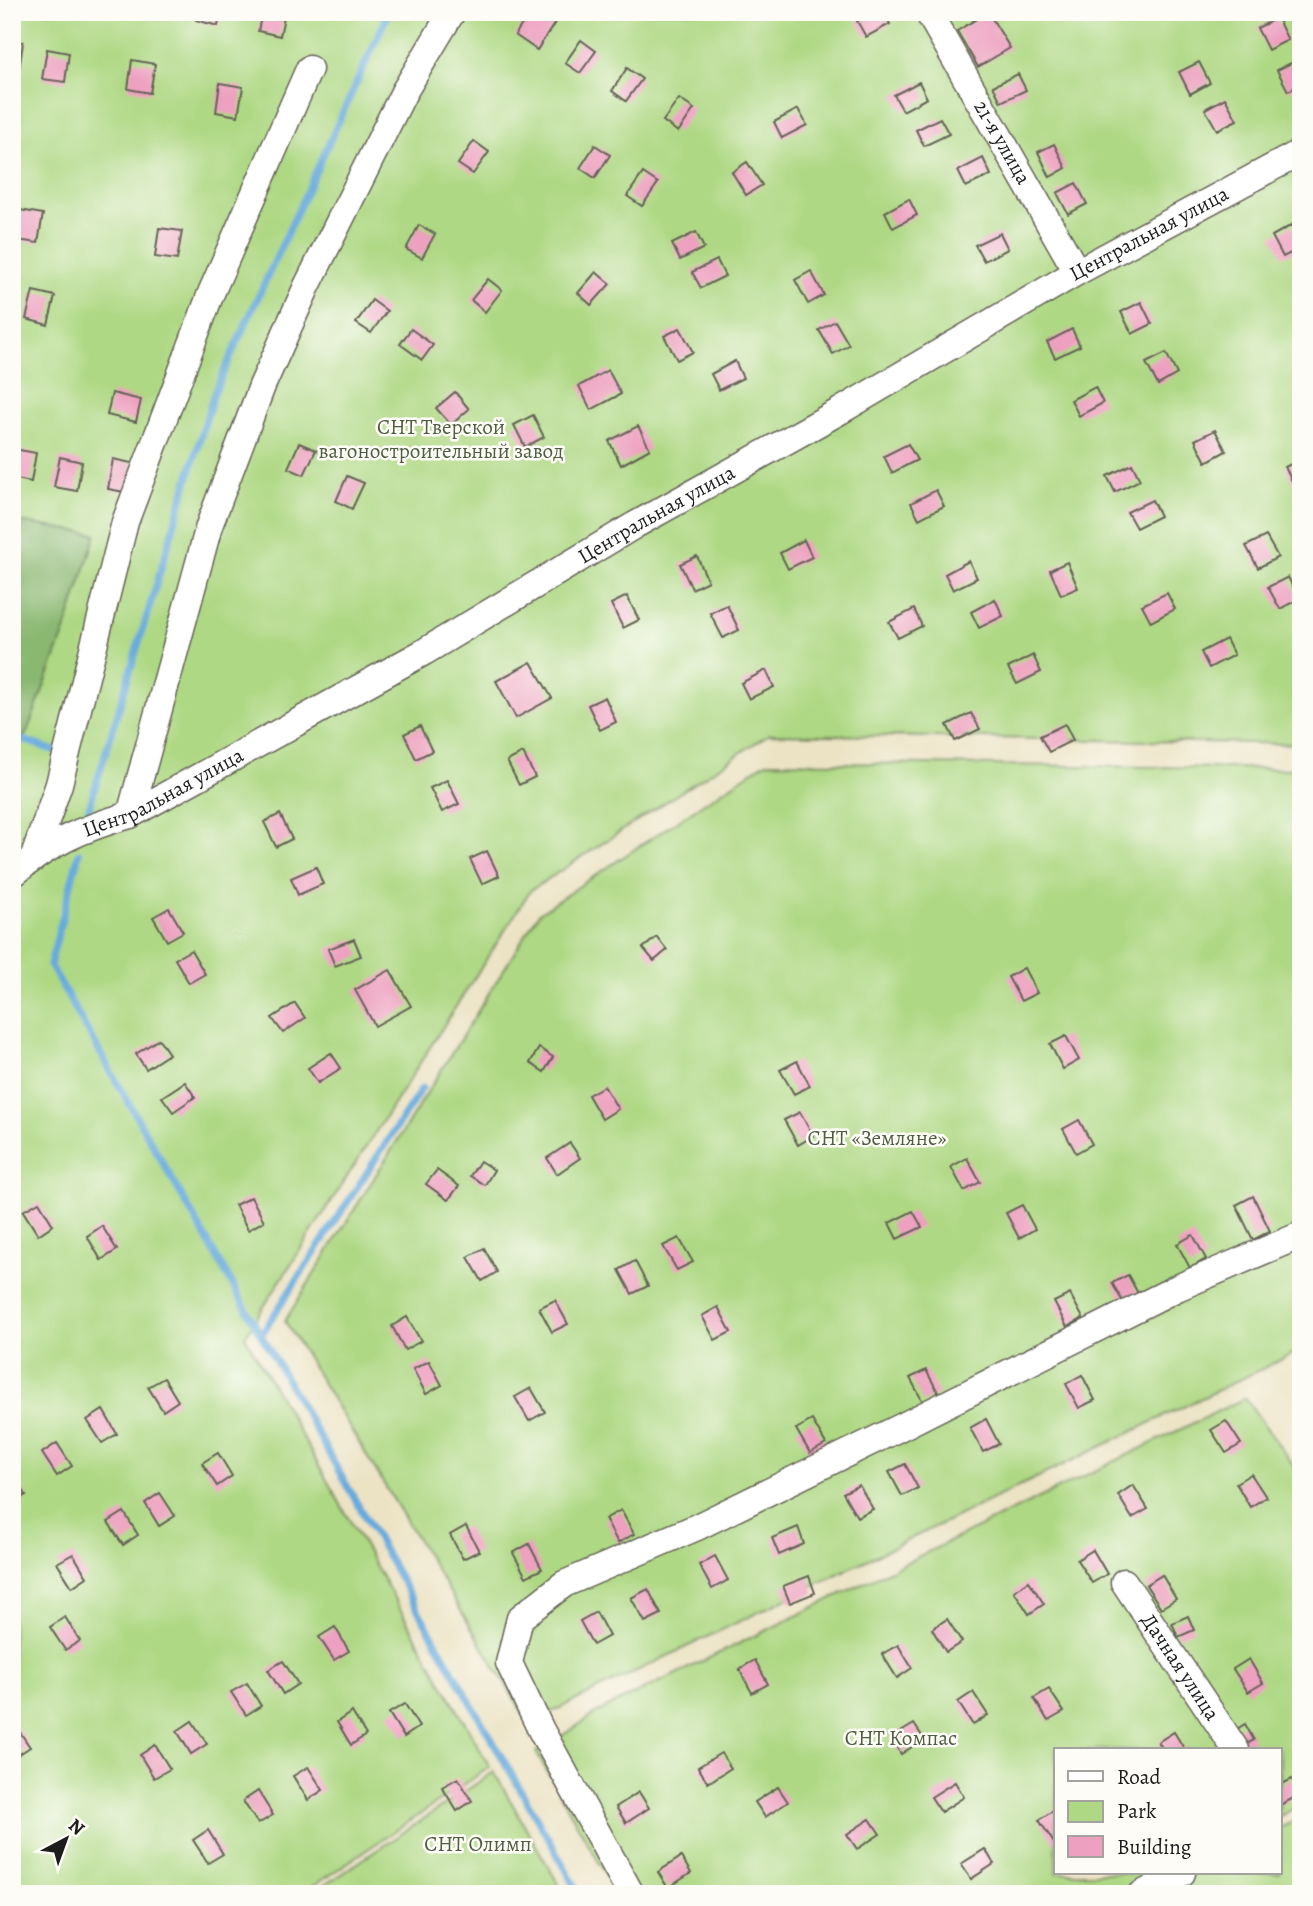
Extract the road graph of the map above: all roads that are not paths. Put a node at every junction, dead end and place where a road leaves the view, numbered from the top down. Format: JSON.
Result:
{"nodes":[{"id":1,"x":452,"y":12,"type":"edge"},
{"id":2,"x":928,"y":12,"type":"edge"},
{"id":3,"x":309,"y":69,"type":"dead end"},
{"id":4,"x":1301,"y":152,"type":"edge"},
{"id":5,"x":1077,"y":272,"type":"junction"},
{"id":6,"x":130,"y":815,"type":"junction"},
{"id":7,"x":34,"y":856,"type":"junction"},
{"id":8,"x":12,"y":875,"type":"edge"},
{"id":9,"x":1301,"y":1235,"type":"edge"},
{"id":10,"x":1124,"y":1582,"type":"dead end"},
{"id":11,"x":1235,"y":1748,"type":"edge"},
{"id":12,"x":1180,"y":1874,"type":"edge"},
{"id":13,"x":631,"y":1894,"type":"edge"},
{"id":14,"x":1142,"y":1894,"type":"edge"}],
"edges":[{"from":1,"to":6,"type":"street"},
{"from":2,"to":5,"type":"street","name":"21-я улица"},
{"from":3,"to":7,"type":"street"},
{"from":4,"to":5,"type":"street","name":"Центральная улица"},
{"from":5,"to":6,"type":"street","name":"Центральная улица"},
{"from":6,"to":7,"type":"street","name":"Центральная улица"},
{"from":7,"to":8,"type":"street","name":"Центральная улица"},
{"from":9,"to":13,"type":"street"},
{"from":10,"to":11,"type":"street","name":"Дачная улица"},
{"from":12,"to":14,"type":"street"}]}
